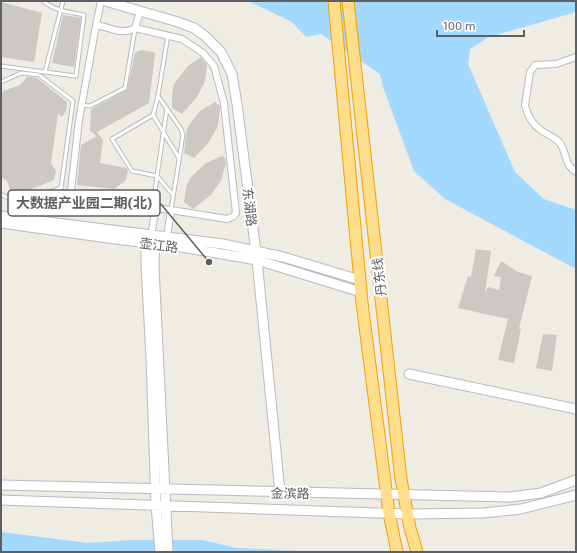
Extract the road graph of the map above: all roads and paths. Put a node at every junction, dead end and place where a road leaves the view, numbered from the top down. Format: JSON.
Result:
{"nodes":[{"id":1,"x":43,"y":1,"type":"edge"},
{"id":2,"x":62,"y":1,"type":"edge"},
{"id":3,"x":101,"y":1,"type":"edge"},
{"id":4,"x":105,"y":1,"type":"edge"},
{"id":5,"x":334,"y":1,"type":"edge"},
{"id":6,"x":348,"y":1,"type":"edge"},
{"id":7,"x":60,"y":10,"type":"junction"},
{"id":8,"x":140,"y":12,"type":"junction"},
{"id":9,"x":96,"y":25,"type":"junction"},
{"id":10,"x":135,"y":28,"type":"junction"},
{"id":11,"x":168,"y":35,"type":"junction"},
{"id":12,"x":576,"y":57,"type":"edge"},
{"id":13,"x":1,"y":66,"type":"edge"},
{"id":14,"x":45,"y":72,"type":"junction"},
{"id":15,"x":1,"y":82,"type":"edge"},
{"id":16,"x":158,"y":96,"type":"junction"},
{"id":17,"x":82,"y":105,"type":"junction"},
{"id":18,"x":167,"y":108,"type":"junction"},
{"id":19,"x":153,"y":115,"type":"junction"},
{"id":20,"x":163,"y":134,"type":"junction"},
{"id":21,"x":179,"y":158,"type":"junction"},
{"id":22,"x":576,"y":172,"type":"edge"},
{"id":23,"x":157,"y":176,"type":"junction"},
{"id":24,"x":1,"y":194,"type":"edge"},
{"id":25,"x":173,"y":196,"type":"junction"},
{"id":26,"x":156,"y":208,"type":"junction"},
{"id":27,"x":171,"y":210,"type":"junction"},
{"id":28,"x":1,"y":216,"type":"edge"},
{"id":29,"x":1,"y":222,"type":"edge"},
{"id":30,"x":167,"y":237,"type":"junction"},
{"id":31,"x":150,"y":238,"type":"junction"},
{"id":32,"x":256,"y":250,"type":"junction"},
{"id":33,"x":257,"y":260,"type":"junction"},
{"id":34,"x":360,"y":280,"type":"junction"},
{"id":35,"x":361,"y":292,"type":"junction"},
{"id":36,"x":409,"y":374,"type":"dead end"},
{"id":37,"x":576,"y":409,"type":"edge"},
{"id":38,"x":397,"y":440,"type":"junction"},
{"id":39,"x":380,"y":441,"type":"junction"},
{"id":40,"x":576,"y":480,"type":"edge"},
{"id":41,"x":1,"y":486,"type":"edge"},
{"id":42,"x":161,"y":489,"type":"junction"},
{"id":43,"x":280,"y":492,"type":"junction"},
{"id":44,"x":388,"y":495,"type":"junction"},
{"id":45,"x":576,"y":495,"type":"edge"},
{"id":46,"x":404,"y":496,"type":"junction"},
{"id":47,"x":1,"y":500,"type":"edge"},
{"id":48,"x":156,"y":504,"type":"junction"},
{"id":49,"x":166,"y":505,"type":"junction"},
{"id":50,"x":389,"y":513,"type":"junction"},
{"id":51,"x":407,"y":514,"type":"junction"},
{"id":52,"x":162,"y":530,"type":"junction"},
{"id":53,"x":160,"y":552,"type":"edge"},
{"id":54,"x":168,"y":552,"type":"edge"},
{"id":55,"x":397,"y":552,"type":"edge"},
{"id":56,"x":417,"y":552,"type":"edge"}],
"edges":[{"from":1,"to":7,"type":"lane"},
{"from":2,"to":7,"type":"lane"},
{"from":3,"to":9,"type":"street"},
{"from":4,"to":8,"type":"main road","name":"东湖路"},
{"from":5,"to":34,"type":"highway","name":"丹东线"},
{"from":6,"to":38,"type":"highway","name":"丹东线"},
{"from":7,"to":14,"type":"lane"},
{"from":7,"to":14,"type":"lane"},
{"from":8,"to":10,"type":"street"},
{"from":8,"to":32,"type":"main road","name":"东湖路"},
{"from":9,"to":10,"type":"street"},
{"from":9,"to":17,"type":"street"},
{"from":10,"to":11,"type":"street"},
{"from":10,"to":17,"type":"lane"},
{"from":11,"to":16,"type":"lane"},
{"from":11,"to":27,"type":"street"},
{"from":12,"to":22,"type":"street"},
{"from":13,"to":14,"type":"lane"},
{"from":15,"to":24,"type":"lane"},
{"from":16,"to":18,"type":"lane"},
{"from":16,"to":19,"type":"lane"},
{"from":17,"to":26,"type":"street"},
{"from":18,"to":20,"type":"lane"},
{"from":18,"to":21,"type":"lane"},
{"from":19,"to":20,"type":"lane"},
{"from":19,"to":23,"type":"lane"},
{"from":20,"to":21,"type":"lane"},
{"from":20,"to":23,"type":"lane"},
{"from":21,"to":25,"type":"lane"},
{"from":23,"to":25,"type":"lane"},
{"from":23,"to":26,"type":"lane"},
{"from":25,"to":27,"type":"lane"},
{"from":26,"to":27,"type":"street"},
{"from":26,"to":31,"type":"street"},
{"from":27,"to":30,"type":"street"},
{"from":28,"to":31,"type":"main road","name":"壶江路"},
{"from":29,"to":31,"type":"main road","name":"壶江路"},
{"from":30,"to":31,"type":"main road","name":"壶江路"},
{"from":30,"to":32,"type":"main road","name":"壶江路"},
{"from":31,"to":33,"type":"main road","name":"壶江路"},
{"from":31,"to":42,"type":"main road"},
{"from":32,"to":33,"type":"main road","name":"东湖路"},
{"from":32,"to":34,"type":"main road","name":"壶江路"},
{"from":33,"to":35,"type":"main road","name":"壶江路"},
{"from":33,"to":43,"type":"main road","name":"东湖路"},
{"from":34,"to":35,"type":"highway","name":"丹东线"},
{"from":35,"to":39,"type":"highway","name":"丹东线"},
{"from":36,"to":37,"type":"main road"},
{"from":38,"to":39,"type":"highway"},
{"from":38,"to":46,"type":"highway","name":"丹东线"},
{"from":39,"to":44,"type":"highway","name":"丹东线"},
{"from":40,"to":46,"type":"main road","name":"金滨路"},
{"from":41,"to":42,"type":"main road","name":"金滨路"},
{"from":42,"to":43,"type":"main road","name":"金滨路"},
{"from":42,"to":48,"type":"main road"},
{"from":42,"to":49,"type":"main road"},
{"from":43,"to":44,"type":"main road","name":"金滨路"},
{"from":44,"to":46,"type":"main road","name":"金滨路"},
{"from":44,"to":50,"type":"highway","name":"丹东线"},
{"from":45,"to":51,"type":"main road","name":"金滨路"},
{"from":46,"to":51,"type":"highway","name":"丹东线"},
{"from":47,"to":48,"type":"main road","name":"金滨路"},
{"from":48,"to":49,"type":"main road","name":"金滨路"},
{"from":48,"to":52,"type":"main road"},
{"from":49,"to":50,"type":"main road","name":"金滨路"},
{"from":49,"to":52,"type":"main road"},
{"from":50,"to":51,"type":"main road","name":"金滨路"},
{"from":50,"to":55,"type":"highway","name":"丹东线"},
{"from":51,"to":56,"type":"highway","name":"丹东线"},
{"from":52,"to":53,"type":"main road"},
{"from":52,"to":54,"type":"main road"}]}
